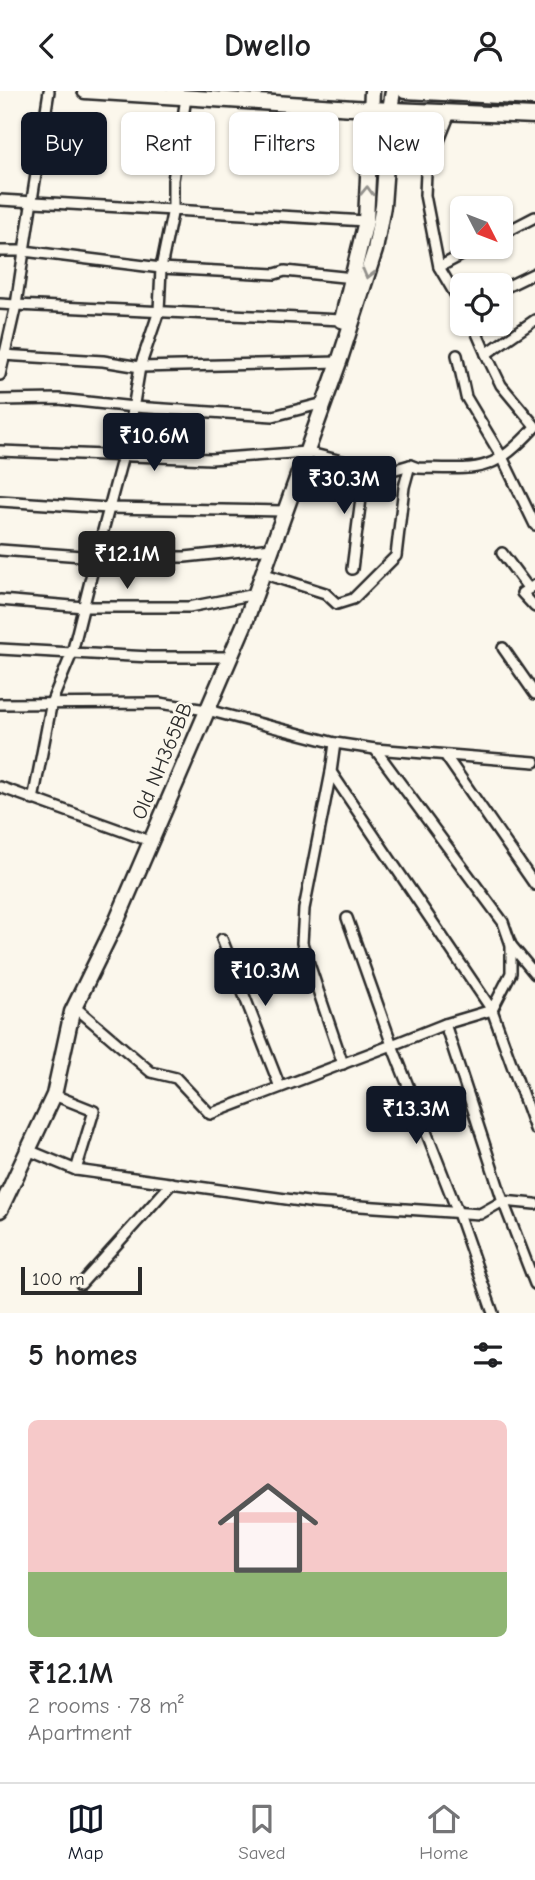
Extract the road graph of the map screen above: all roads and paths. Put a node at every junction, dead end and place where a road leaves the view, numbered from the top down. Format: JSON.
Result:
{"nodes":[{"id":1,"x":49,"y":91,"type":"edge"},
{"id":2,"x":85,"y":91,"type":"edge"},
{"id":3,"x":372,"y":91,"type":"edge"},
{"id":4,"x":393,"y":91,"type":"edge"},
{"id":5,"x":405,"y":91,"type":"edge"},
{"id":6,"x":186,"y":98,"type":"junction"},
{"id":7,"x":535,"y":98,"type":"edge"},
{"id":8,"x":370,"y":109,"type":"junction"},
{"id":9,"x":390,"y":110,"type":"junction"},
{"id":10,"x":451,"y":111,"type":"junction"},
{"id":11,"x":535,"y":116,"type":"edge"},
{"id":12,"x":0,"y":200,"type":"edge"},
{"id":13,"x":33,"y":202,"type":"junction"},
{"id":14,"x":173,"y":209,"type":"junction"},
{"id":15,"x":535,"y":217,"type":"edge"},
{"id":16,"x":366,"y":221,"type":"junction"},
{"id":17,"x":513,"y":228,"type":"edge"},
{"id":18,"x":0,"y":251,"type":"edge"},
{"id":19,"x":24,"y":251,"type":"junction"},
{"id":20,"x":455,"y":259,"type":"edge"},
{"id":21,"x":439,"y":267,"type":"junction"},
{"id":22,"x":161,"y":268,"type":"junction"},
{"id":23,"x":535,"y":273,"type":"edge"},
{"id":24,"x":353,"y":278,"type":"junction"},
{"id":25,"x":513,"y":284,"type":"edge"},
{"id":26,"x":450,"y":286,"type":"edge"},
{"id":27,"x":0,"y":304,"type":"edge"},
{"id":28,"x":16,"y":305,"type":"junction"},
{"id":29,"x":159,"y":311,"type":"junction"},
{"id":30,"x":535,"y":320,"type":"edge"},
{"id":31,"x":346,"y":322,"type":"junction"},
{"id":32,"x":478,"y":336,"type":"edge"},
{"id":33,"x":486,"y":354,"type":"junction"},
{"id":34,"x":2,"y":355,"type":"edge"},
{"id":35,"x":457,"y":355,"type":"dead end"},
{"id":36,"x":340,"y":362,"type":"junction"},
{"id":37,"x":140,"y":367,"type":"junction"},
{"id":38,"x":0,"y":375,"type":"edge"},
{"id":39,"x":0,"y":400,"type":"edge"},
{"id":40,"x":324,"y":403,"type":"junction"},
{"id":41,"x":134,"y":407,"type":"junction"},
{"id":42,"x":535,"y":426,"type":"edge"},
{"id":43,"x":0,"y":451,"type":"edge"},
{"id":44,"x":306,"y":452,"type":"junction"},
{"id":45,"x":122,"y":457,"type":"junction"},
{"id":46,"x":503,"y":459,"type":"junction"},
{"id":47,"x":410,"y":465,"type":"junction"},
{"id":48,"x":365,"y":467,"type":"junction"},
{"id":49,"x":0,"y":501,"type":"edge"},
{"id":50,"x":108,"y":507,"type":"junction"},
{"id":51,"x":284,"y":511,"type":"junction"},
{"id":52,"x":535,"y":525,"type":"edge"},
{"id":53,"x":272,"y":548,"type":"junction"},
{"id":54,"x":0,"y":550,"type":"edge"},
{"id":55,"x":502,"y":553,"type":"dead end"},
{"id":56,"x":96,"y":557,"type":"junction"},
{"id":57,"x":352,"y":569,"type":"dead end"},
{"id":58,"x":262,"y":573,"type":"junction"},
{"id":59,"x":532,"y":587,"type":"edge"},
{"id":60,"x":256,"y":594,"type":"junction"},
{"id":61,"x":0,"y":600,"type":"edge"},
{"id":62,"x":84,"y":607,"type":"junction"},
{"id":63,"x":535,"y":607,"type":"edge"},
{"id":64,"x":503,"y":648,"type":"dead end"},
{"id":65,"x":0,"y":649,"type":"edge"},
{"id":66,"x":72,"y":653,"type":"junction"},
{"id":67,"x":230,"y":657,"type":"junction"},
{"id":68,"x":535,"y":694,"type":"edge"},
{"id":69,"x":51,"y":701,"type":"junction"},
{"id":70,"x":0,"y":704,"type":"edge"},
{"id":71,"x":207,"y":710,"type":"junction"},
{"id":72,"x":335,"y":743,"type":"junction"},
{"id":73,"x":375,"y":749,"type":"junction"},
{"id":74,"x":445,"y":755,"type":"junction"},
{"id":75,"x":535,"y":762,"type":"edge"},
{"id":76,"x":331,"y":772,"type":"junction"},
{"id":77,"x":0,"y":787,"type":"edge"},
{"id":78,"x":33,"y":800,"type":"junction"},
{"id":79,"x":150,"y":841,"type":"junction"},
{"id":80,"x":535,"y":885,"type":"edge"},
{"id":81,"x":347,"y":918,"type":"dead end"},
{"id":82,"x":222,"y":939,"type":"dead end"},
{"id":83,"x":511,"y":946,"type":"junction"},
{"id":84,"x":533,"y":971,"type":"edge"},
{"id":85,"x":511,"y":973,"type":"junction"},
{"id":86,"x":75,"y":1007,"type":"junction"},
{"id":87,"x":492,"y":1010,"type":"junction"},
{"id":88,"x":445,"y":1024,"type":"junction"},
{"id":89,"x":393,"y":1045,"type":"junction"},
{"id":90,"x":343,"y":1064,"type":"junction"},
{"id":91,"x":280,"y":1087,"type":"junction"},
{"id":92,"x":54,"y":1095,"type":"junction"},
{"id":93,"x":535,"y":1129,"type":"edge"},
{"id":94,"x":28,"y":1150,"type":"junction"},
{"id":95,"x":76,"y":1170,"type":"junction"},
{"id":96,"x":172,"y":1183,"type":"junction"},
{"id":97,"x":503,"y":1201,"type":"junction"},
{"id":98,"x":535,"y":1204,"type":"edge"},
{"id":99,"x":0,"y":1210,"type":"edge"},
{"id":100,"x":458,"y":1213,"type":"junction"},
{"id":101,"x":81,"y":1283,"type":"dead end"},
{"id":102,"x":535,"y":1284,"type":"edge"},
{"id":103,"x":493,"y":1313,"type":"edge"}],
"edges":[{"from":1,"to":13,"type":"street"},
{"from":2,"to":6,"type":"main road"},
{"from":3,"to":8,"type":"main road","name":"Old NH365BB"},
{"from":4,"to":9,"type":"main road","name":"Old NH365BB"},
{"from":5,"to":7,"type":"main road"},
{"from":6,"to":8,"type":"main road"},
{"from":6,"to":14,"type":"street"},
{"from":8,"to":9,"type":"main road"},
{"from":16,"to":8,"type":"main road","name":"Old NH365BB","one_way":true},
{"from":9,"to":10,"type":"main road"},
{"from":9,"to":31,"type":"main road","name":"Old NH365BB","one_way":true},
{"from":10,"to":11,"type":"main road"},
{"from":10,"to":21,"type":"street"},
{"from":12,"to":13,"type":"street"},
{"from":13,"to":14,"type":"street"},
{"from":13,"to":19,"type":"street"},
{"from":14,"to":16,"type":"street"},
{"from":14,"to":22,"type":"street"},
{"from":15,"to":17,"type":"street"},
{"from":16,"to":24,"type":"main road","name":"Old NH365BB"},
{"from":18,"to":19,"type":"street"},
{"from":19,"to":22,"type":"street"},
{"from":19,"to":28,"type":"street"},
{"from":20,"to":21,"type":"street"},
{"from":21,"to":26,"type":"street"},
{"from":22,"to":24,"type":"street"},
{"from":22,"to":29,"type":"street"},
{"from":23,"to":25,"type":"street"},
{"from":24,"to":31,"type":"main road","name":"Old NH365BB"},
{"from":27,"to":28,"type":"street"},
{"from":28,"to":29,"type":"street"},
{"from":28,"to":34,"type":"street"},
{"from":29,"to":31,"type":"street"},
{"from":29,"to":37,"type":"street"},
{"from":30,"to":33,"type":"street"},
{"from":31,"to":36,"type":"main road","name":"Old NH365BB"},
{"from":32,"to":33,"type":"street"},
{"from":33,"to":42,"type":"street"},
{"from":34,"to":37,"type":"street"},
{"from":34,"to":38,"type":"street"},
{"from":35,"to":46,"type":"street"},
{"from":36,"to":37,"type":"street"},
{"from":36,"to":40,"type":"main road","name":"Old NH365BB"},
{"from":37,"to":41,"type":"street"},
{"from":39,"to":41,"type":"street"},
{"from":40,"to":41,"type":"street"},
{"from":40,"to":44,"type":"main road","name":"Old NH365BB"},
{"from":41,"to":45,"type":"street"},
{"from":42,"to":46,"type":"street"},
{"from":43,"to":45,"type":"street"},
{"from":44,"to":45,"type":"street"},
{"from":44,"to":48,"type":"street"},
{"from":44,"to":51,"type":"main road","name":"Old NH365BB"},
{"from":45,"to":50,"type":"street"},
{"from":46,"to":47,"type":"street"},
{"from":46,"to":52,"type":"street"},
{"from":47,"to":48,"type":"street"},
{"from":47,"to":58,"type":"street"},
{"from":48,"to":57,"type":"street"},
{"from":49,"to":50,"type":"street"},
{"from":50,"to":51,"type":"street"},
{"from":50,"to":56,"type":"street"},
{"from":51,"to":53,"type":"main road","name":"Old NH365BB"},
{"from":53,"to":56,"type":"street"},
{"from":53,"to":58,"type":"main road","name":"Old NH365BB"},
{"from":54,"to":56,"type":"street"},
{"from":55,"to":59,"type":"street"},
{"from":56,"to":62,"type":"street"},
{"from":58,"to":60,"type":"main road","name":"Old NH365BB"},
{"from":59,"to":63,"type":"street"},
{"from":60,"to":62,"type":"street"},
{"from":60,"to":67,"type":"main road","name":"Old NH365BB"},
{"from":61,"to":62,"type":"street"},
{"from":62,"to":66,"type":"street"},
{"from":64,"to":68,"type":"street"},
{"from":65,"to":66,"type":"street"},
{"from":66,"to":67,"type":"street"},
{"from":66,"to":69,"type":"street"},
{"from":67,"to":71,"type":"main road","name":"Old NH365BB"},
{"from":69,"to":70,"type":"street"},
{"from":69,"to":71,"type":"street"},
{"from":69,"to":78,"type":"street"},
{"from":71,"to":72,"type":"street"},
{"from":71,"to":79,"type":"main road","name":"Old NH365BB"},
{"from":72,"to":73,"type":"street"},
{"from":72,"to":76,"type":"street"},
{"from":73,"to":74,"type":"street"},
{"from":73,"to":83,"type":"street"},
{"from":74,"to":75,"type":"street"},
{"from":74,"to":80,"type":"street"},
{"from":76,"to":87,"type":"street"},
{"from":76,"to":90,"type":"street"},
{"from":77,"to":78,"type":"street"},
{"from":78,"to":79,"type":"street"},
{"from":79,"to":86,"type":"main road","name":"Old NH365BB"},
{"from":81,"to":89,"type":"street"},
{"from":82,"to":91,"type":"street"},
{"from":83,"to":84,"type":"street"},
{"from":83,"to":85,"type":"street"},
{"from":84,"to":85,"type":"street"},
{"from":85,"to":87,"type":"street"},
{"from":86,"to":91,"type":"street"},
{"from":86,"to":92,"type":"main road","name":"Old NH365BB"},
{"from":87,"to":88,"type":"street"},
{"from":87,"to":93,"type":"street"},
{"from":88,"to":89,"type":"street"},
{"from":88,"to":97,"type":"street"},
{"from":89,"to":90,"type":"street"},
{"from":89,"to":100,"type":"street"},
{"from":90,"to":91,"type":"street"},
{"from":92,"to":94,"type":"main road","name":"Old NH365BB"},
{"from":92,"to":95,"type":"street"},
{"from":94,"to":95,"type":"street"},
{"from":94,"to":99,"type":"main road","name":"Old NH365BB"},
{"from":95,"to":96,"type":"street"},
{"from":96,"to":100,"type":"street"},
{"from":96,"to":101,"type":"street"},
{"from":97,"to":98,"type":"street"},
{"from":97,"to":100,"type":"street"},
{"from":97,"to":102,"type":"street"},
{"from":100,"to":103,"type":"street"}]}
